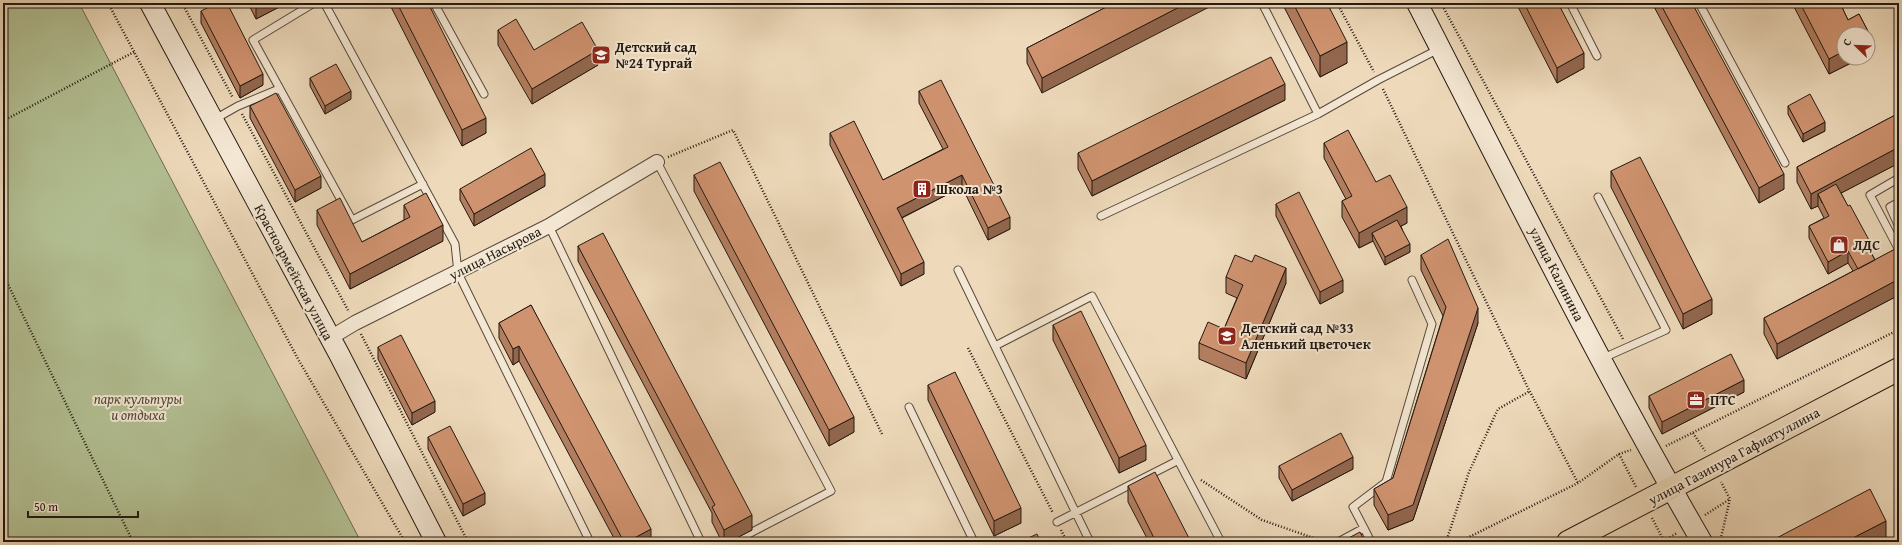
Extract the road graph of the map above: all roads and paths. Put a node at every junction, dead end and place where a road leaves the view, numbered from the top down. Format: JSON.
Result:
{"nodes":[{"id":1,"x":108,"y":3,"type":"edge"},
{"id":2,"x":150,"y":3,"type":"edge"},
{"id":3,"x":182,"y":3,"type":"edge"},
{"id":4,"x":314,"y":3,"type":"edge"},
{"id":5,"x":327,"y":3,"type":"edge"},
{"id":6,"x":434,"y":3,"type":"edge"},
{"id":7,"x":1262,"y":3,"type":"edge"},
{"id":8,"x":1337,"y":3,"type":"edge"},
{"id":9,"x":1417,"y":3,"type":"edge"},
{"id":10,"x":1441,"y":3,"type":"edge"},
{"id":11,"x":1570,"y":3,"type":"edge"},
{"id":12,"x":1699,"y":3,"type":"edge"},
{"id":13,"x":1441,"y":48,"type":"junction"},
{"id":14,"x":134,"y":52,"type":"junction"},
{"id":15,"x":1598,"y":56,"type":"dead end"},
{"id":16,"x":1378,"y":80,"type":"junction"},
{"id":17,"x":280,"y":88,"type":"junction"},
{"id":18,"x":484,"y":94,"type":"dead end"},
{"id":19,"x":238,"y":106,"type":"junction"},
{"id":20,"x":1318,"y":114,"type":"junction"},
{"id":21,"x":213,"y":120,"type":"junction"},
{"id":22,"x":3,"y":121,"type":"edge"},
{"id":23,"x":657,"y":162,"type":"junction"},
{"id":24,"x":1785,"y":163,"type":"dead end"},
{"id":25,"x":1899,"y":178,"type":"edge"},
{"id":26,"x":422,"y":184,"type":"junction"},
{"id":27,"x":1598,"y":197,"type":"dead end"},
{"id":28,"x":1899,"y":202,"type":"edge"},
{"id":29,"x":1101,"y":216,"type":"dead end"},
{"id":30,"x":549,"y":226,"type":"junction"},
{"id":31,"x":1899,"y":227,"type":"edge"},
{"id":32,"x":1899,"y":250,"type":"edge"},
{"id":33,"x":958,"y":270,"type":"dead end"},
{"id":34,"x":458,"y":273,"type":"junction"},
{"id":35,"x":3,"y":274,"type":"edge"},
{"id":36,"x":1412,"y":280,"type":"dead end"},
{"id":37,"x":355,"y":323,"type":"junction"},
{"id":38,"x":1899,"y":327,"type":"edge"},
{"id":39,"x":330,"y":338,"type":"junction"},
{"id":40,"x":995,"y":346,"type":"junction"},
{"id":41,"x":1628,"y":347,"type":"junction"},
{"id":42,"x":968,"y":348,"type":"dead end"},
{"id":43,"x":1601,"y":359,"type":"junction"},
{"id":44,"x":1899,"y":369,"type":"edge"},
{"id":45,"x":1530,"y":391,"type":"junction"},
{"id":46,"x":908,"y":407,"type":"dead end"},
{"id":47,"x":882,"y":434,"type":"dead end"},
{"id":48,"x":1647,"y":445,"type":"junction"},
{"id":49,"x":1177,"y":461,"type":"junction"},
{"id":50,"x":1183,"y":468,"type":"junction"},
{"id":51,"x":1578,"y":483,"type":"junction"},
{"id":52,"x":1671,"y":489,"type":"junction"},
{"id":53,"x":1076,"y":512,"type":"junction"},
{"id":54,"x":1057,"y":522,"type":"joint"},
{"id":55,"x":1364,"y":528,"type":"junction"},
{"id":56,"x":133,"y":542,"type":"edge"},
{"id":57,"x":405,"y":542,"type":"edge"},
{"id":58,"x":436,"y":542,"type":"edge"},
{"id":59,"x":468,"y":542,"type":"edge"},
{"id":60,"x":590,"y":542,"type":"edge"},
{"id":61,"x":701,"y":542,"type":"edge"},
{"id":62,"x":733,"y":542,"type":"edge"},
{"id":63,"x":974,"y":542,"type":"edge"},
{"id":64,"x":1090,"y":542,"type":"edge"},
{"id":65,"x":1221,"y":542,"type":"edge"},
{"id":66,"x":1324,"y":542,"type":"edge"},
{"id":67,"x":1338,"y":542,"type":"edge"},
{"id":68,"x":1371,"y":542,"type":"edge"},
{"id":69,"x":1446,"y":542,"type":"edge"},
{"id":70,"x":1459,"y":542,"type":"edge"},
{"id":71,"x":1568,"y":542,"type":"edge"},
{"id":72,"x":1702,"y":542,"type":"edge"}],
"edges":[{"from":1,"to":14,"type":"path"},
{"from":2,"to":21,"type":"street","name":"Красноармейская улица"},
{"from":3,"to":19,"type":"path"},
{"from":4,"to":17,"type":"lane"},
{"from":5,"to":26,"type":"lane"},
{"from":6,"to":18,"type":"lane"},
{"from":7,"to":20,"type":"lane"},
{"from":8,"to":16,"type":"path"},
{"from":9,"to":13,"type":"street","name":"улица Калинина"},
{"from":10,"to":41,"type":"path"},
{"from":11,"to":15,"type":"lane"},
{"from":12,"to":24,"type":"lane"},
{"from":13,"to":16,"type":"lane"},
{"from":13,"to":43,"type":"street","name":"улица Калинина"},
{"from":14,"to":22,"type":"path"},
{"from":14,"to":57,"type":"path"},
{"from":16,"to":20,"type":"lane"},
{"from":16,"to":45,"type":"path"},
{"from":17,"to":19,"type":"lane"},
{"from":17,"to":26,"type":"lane"},
{"from":19,"to":21,"type":"lane"},
{"from":19,"to":37,"type":"path"},
{"from":20,"to":29,"type":"lane"},
{"from":21,"to":39,"type":"street","name":"Красноармейская улица"},
{"from":23,"to":30,"type":"street","name":"улица Насырова"},
{"from":23,"to":47,"type":"path"},
{"from":23,"to":62,"type":"lane"},
{"from":25,"to":32,"type":"lane"},
{"from":26,"to":34,"type":"lane"},
{"from":27,"to":41,"type":"lane"},
{"from":28,"to":31,"type":"lane"},
{"from":30,"to":34,"type":"street","name":"улица Насырова"},
{"from":30,"to":61,"type":"lane"},
{"from":33,"to":40,"type":"lane"},
{"from":34,"to":37,"type":"street","name":"улица Насырова"},
{"from":34,"to":60,"type":"lane"},
{"from":35,"to":56,"type":"path"},
{"from":36,"to":55,"type":"lane"},
{"from":37,"to":39,"type":"street","name":"улица Насырова"},
{"from":37,"to":59,"type":"path"},
{"from":38,"to":48,"type":"path"},
{"from":39,"to":58,"type":"street","name":"Красноармейская улица"},
{"from":40,"to":49,"type":"lane"},
{"from":40,"to":53,"type":"lane"},
{"from":41,"to":43,"type":"lane"},
{"from":42,"to":54,"type":"path"},
{"from":43,"to":48,"type":"street","name":"улица Калинина"},
{"from":44,"to":52,"type":"main road","name":"улица Газинура Гафиатуллина"},
{"from":45,"to":51,"type":"path"},
{"from":45,"to":69,"type":"path"},
{"from":46,"to":63,"type":"lane"},
{"from":48,"to":51,"type":"path"},
{"from":48,"to":52,"type":"street","name":"улица Калинина"},
{"from":49,"to":50,"type":"lane"},
{"from":49,"to":53,"type":"lane"},
{"from":50,"to":65,"type":"lane"},
{"from":50,"to":66,"type":"path"},
{"from":51,"to":70,"type":"path"},
{"from":52,"to":71,"type":"main road","name":"улица Газинура Гафиатуллина"},
{"from":52,"to":72,"type":"street","name":"улица Калинина"},
{"from":53,"to":54,"type":"lane"},
{"from":53,"to":64,"type":"lane"},
{"from":55,"to":67,"type":"lane"},
{"from":55,"to":68,"type":"lane"}]}
